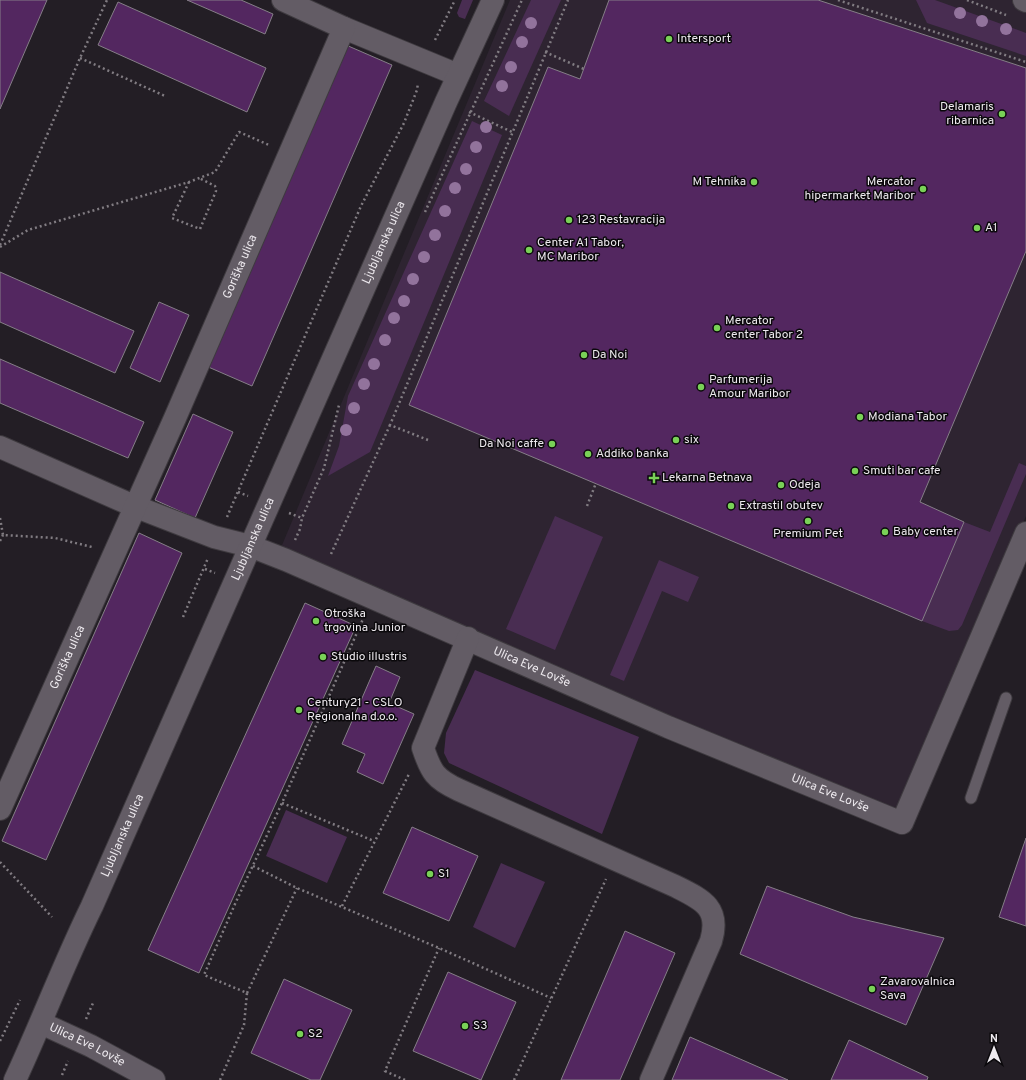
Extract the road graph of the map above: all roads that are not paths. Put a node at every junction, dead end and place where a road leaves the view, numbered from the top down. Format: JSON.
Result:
{"nodes":[{"id":1,"x":283,"y":0,"type":"edge"},
{"id":2,"x":493,"y":0,"type":"edge"},
{"id":3,"x":344,"y":28,"type":"junction"},
{"id":4,"x":458,"y":75,"type":"junction"},
{"id":5,"x":0,"y":447,"type":"edge"},
{"id":6,"x":134,"y":506,"type":"junction"},
{"id":7,"x":1026,"y":533,"type":"edge"},
{"id":8,"x":250,"y":546,"type":"junction"},
{"id":9,"x":468,"y":638,"type":"junction"},
{"id":10,"x":1006,"y":698,"type":"dead end"},
{"id":11,"x":971,"y":798,"type":"dead end"},
{"id":12,"x":0,"y":809,"type":"edge"},
{"id":13,"x":41,"y":1023,"type":"junction"},
{"id":14,"x":16,"y":1080,"type":"edge"},
{"id":15,"x":154,"y":1080,"type":"edge"},
{"id":16,"x":651,"y":1080,"type":"edge"}],
"edges":[{"from":1,"to":3,"type":"street"},
{"from":2,"to":4,"type":"street","name":"Ljubljanska ulica"},
{"from":3,"to":4,"type":"street"},
{"from":3,"to":6,"type":"street","name":"Goriška ulica"},
{"from":4,"to":8,"type":"street","name":"Ljubljanska ulica"},
{"from":5,"to":6,"type":"street"},
{"from":6,"to":8,"type":"street"},
{"from":6,"to":12,"type":"street","name":"Goriška ulica"},
{"from":7,"to":9,"type":"street","name":"Ulica Eve Lovše"},
{"from":8,"to":9,"type":"street","name":"Ulica Eve Lovše"},
{"from":8,"to":13,"type":"street","name":"Ljubljanska ulica"},
{"from":9,"to":16,"type":"street"},
{"from":10,"to":11,"type":"lane"},
{"from":13,"to":14,"type":"street","name":"Ljubljanska ulica"},
{"from":13,"to":15,"type":"street","name":"Ulica Eve Lovše"}]}
